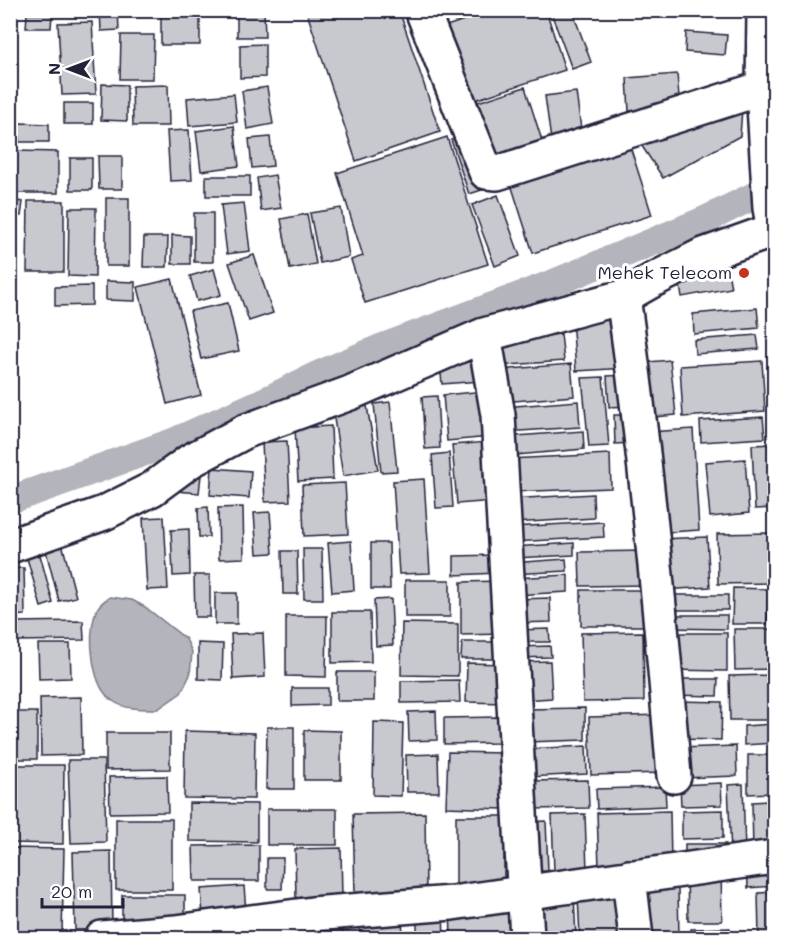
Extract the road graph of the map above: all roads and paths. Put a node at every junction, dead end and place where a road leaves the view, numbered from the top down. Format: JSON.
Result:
{"nodes":[{"id":1,"x":422,"y":10,"type":"edge"},
{"id":2,"x":764,"y":10,"type":"edge"},
{"id":3,"x":769,"y":91,"type":"edge"},
{"id":4,"x":773,"y":223,"type":"edge"},
{"id":5,"x":623,"y":297,"type":"junction"},
{"id":6,"x":484,"y":335,"type":"junction"},
{"id":7,"x":10,"y":546,"type":"edge"},
{"id":8,"x":674,"y":776,"type":"dead end"},
{"id":9,"x":774,"y":857,"type":"edge"},
{"id":10,"x":629,"y":877,"type":"junction"},
{"id":11,"x":525,"y":892,"type":"junction"},
{"id":12,"x":162,"y":936,"type":"edge"},
{"id":13,"x":102,"y":939,"type":"edge"},
{"id":14,"x":527,"y":939,"type":"edge"},
{"id":15,"x":636,"y":939,"type":"edge"}],
"edges":[{"from":1,"to":3,"type":"street"},
{"from":2,"to":3,"type":"street"},
{"from":3,"to":4,"type":"street"},
{"from":4,"to":5,"type":"street"},
{"from":5,"to":6,"type":"street"},
{"from":5,"to":8,"type":"street"},
{"from":6,"to":7,"type":"street"},
{"from":6,"to":11,"type":"street"},
{"from":9,"to":10,"type":"street"},
{"from":10,"to":11,"type":"street"},
{"from":10,"to":15,"type":"street"},
{"from":11,"to":12,"type":"street"},
{"from":11,"to":14,"type":"street"},
{"from":12,"to":13,"type":"street"}]}
